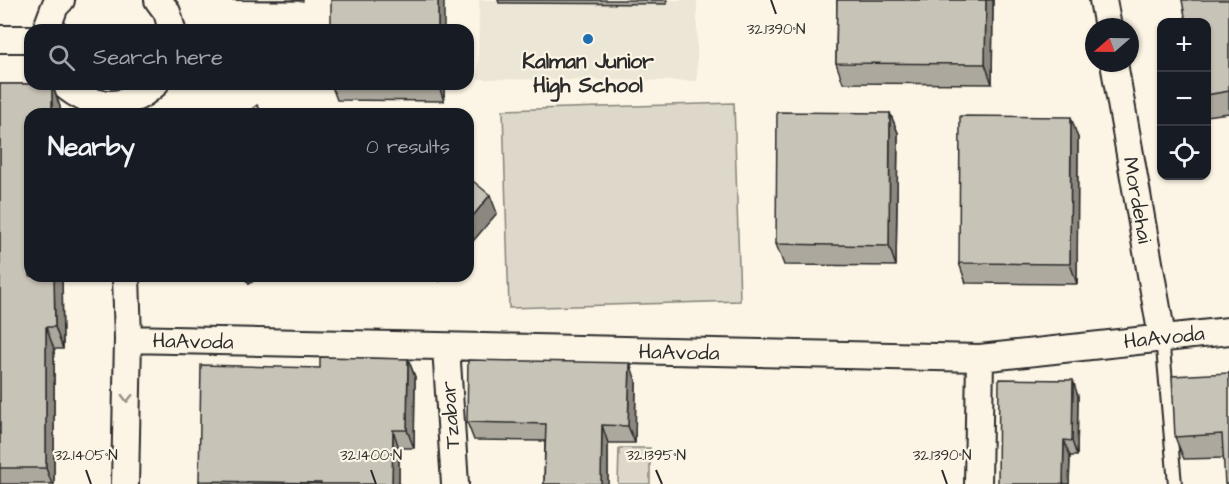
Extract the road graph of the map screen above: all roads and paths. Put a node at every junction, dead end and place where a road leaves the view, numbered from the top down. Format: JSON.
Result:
{"nodes":[{"id":1,"x":61,"y":0,"type":"edge"},
{"id":2,"x":158,"y":0,"type":"edge"},
{"id":3,"x":1103,"y":0,"type":"edge"},
{"id":4,"x":1106,"y":18,"type":"edge"},
{"id":5,"x":48,"y":24,"type":"edge"},
{"id":6,"x":170,"y":24,"type":"edge"},
{"id":7,"x":0,"y":39,"type":"edge"},
{"id":8,"x":24,"y":39,"type":"edge"},
{"id":9,"x":1116,"y":72,"type":"edge"},
{"id":10,"x":70,"y":90,"type":"edge"},
{"id":11,"x":149,"y":90,"type":"edge"},
{"id":12,"x":118,"y":108,"type":"edge"},
{"id":13,"x":124,"y":108,"type":"edge"},
{"id":14,"x":126,"y":282,"type":"edge"},
{"id":15,"x":1229,"y":331,"type":"edge"},
{"id":16,"x":1162,"y":337,"type":"junction"},
{"id":17,"x":128,"y":339,"type":"junction"},
{"id":18,"x":446,"y":347,"type":"junction"},
{"id":19,"x":980,"y":358,"type":"junction"},
{"id":20,"x":125,"y":484,"type":"edge"},
{"id":21,"x":455,"y":484,"type":"edge"},
{"id":22,"x":978,"y":484,"type":"edge"},
{"id":23,"x":1175,"y":484,"type":"edge"}],
"edges":[{"from":1,"to":5,"type":"street"},
{"from":2,"to":6,"type":"street"},
{"from":3,"to":4,"type":"street"},
{"from":7,"to":8,"type":"street"},
{"from":9,"to":16,"type":"street","name":"Mordehai"},
{"from":10,"to":12,"type":"street"},
{"from":11,"to":13,"type":"street"},
{"from":14,"to":17,"type":"street"},
{"from":15,"to":16,"type":"street","name":"HaAvoda"},
{"from":16,"to":19,"type":"street","name":"HaAvoda"},
{"from":16,"to":23,"type":"lane"},
{"from":17,"to":18,"type":"street","name":"HaAvoda"},
{"from":17,"to":20,"type":"street","one_way":true},
{"from":18,"to":19,"type":"street","name":"HaAvoda"},
{"from":18,"to":21,"type":"street","name":"Tzabar"},
{"from":19,"to":22,"type":"street"}]}
